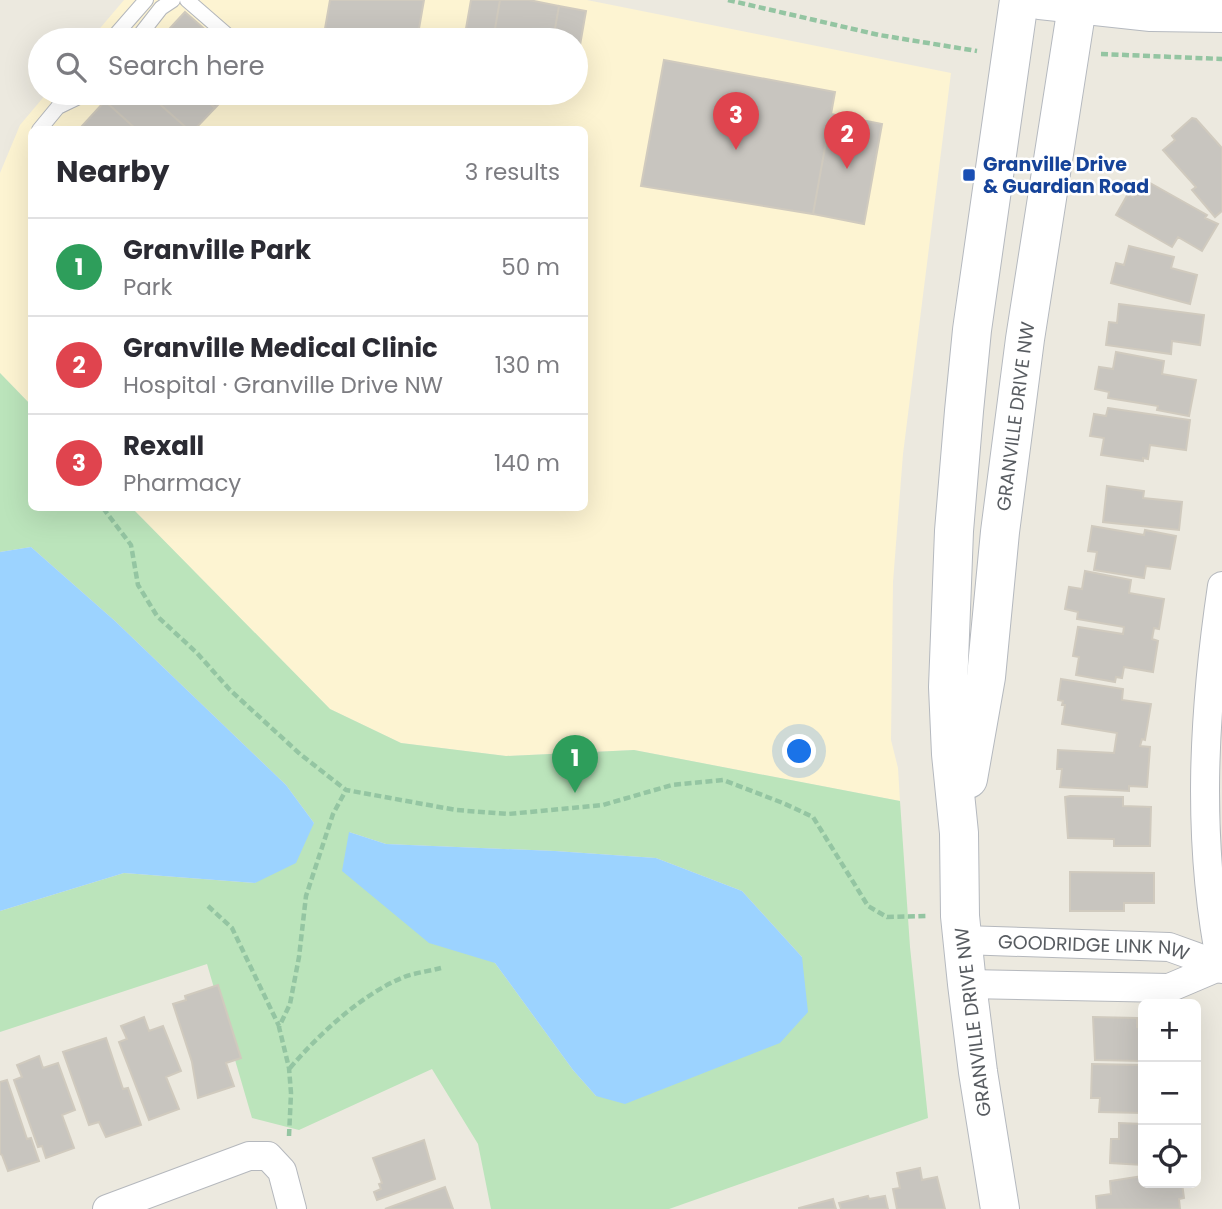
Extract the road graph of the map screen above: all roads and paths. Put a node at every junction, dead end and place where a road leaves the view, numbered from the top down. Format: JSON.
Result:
{"nodes":[{"id":1,"x":146,"y":0,"type":"edge"},
{"id":2,"x":173,"y":0,"type":"edge"},
{"id":3,"x":187,"y":0,"type":"edge"},
{"id":4,"x":728,"y":0,"type":"edge"},
{"id":5,"x":1019,"y":0,"type":"edge"},
{"id":6,"x":1068,"y":1,"type":"edge"},
{"id":7,"x":1222,"y":13,"type":"edge"},
{"id":8,"x":122,"y":28,"type":"edge"},
{"id":9,"x":145,"y":28,"type":"edge"},
{"id":10,"x":219,"y":28,"type":"edge"},
{"id":11,"x":1013,"y":52,"type":"junction"},
{"id":12,"x":1068,"y":52,"type":"junction"},
{"id":13,"x":1222,"y":58,"type":"edge"},
{"id":14,"x":62,"y":105,"type":"edge"},
{"id":15,"x":58,"y":107,"type":"joint"},
{"id":16,"x":42,"y":126,"type":"edge"},
{"id":17,"x":105,"y":511,"type":"edge"},
{"id":18,"x":1222,"y":586,"type":"edge"},
{"id":19,"x":346,"y":790,"type":"junction"},
{"id":20,"x":959,"y":833,"type":"junction"},
{"id":21,"x":208,"y":906,"type":"dead end"},
{"id":22,"x":962,"y":928,"type":"junction"},
{"id":23,"x":1222,"y":967,"type":"edge"},
{"id":24,"x":441,"y":968,"type":"dead end"},
{"id":25,"x":967,"y":984,"type":"junction"},
{"id":26,"x":279,"y":1027,"type":"junction"},
{"id":27,"x":289,"y":1068,"type":"junction"},
{"id":28,"x":268,"y":1157,"type":"junction"},
{"id":29,"x":107,"y":1209,"type":"edge"},
{"id":30,"x":292,"y":1209,"type":"edge"},
{"id":31,"x":1000,"y":1209,"type":"edge"}],
"edges":[{"from":1,"to":8,"type":"lane"},
{"from":2,"to":9,"type":"lane"},
{"from":3,"to":10,"type":"lane"},
{"from":4,"to":11,"type":"path"},
{"from":5,"to":11,"type":"street","name":"GRANVILLE DRIVE NW"},
{"from":6,"to":7,"type":"street"},
{"from":6,"to":12,"type":"street","name":"GRANVILLE DRIVE NW"},
{"from":11,"to":20,"type":"street","name":"GRANVILLE DRIVE NW"},
{"from":12,"to":13,"type":"path"},
{"from":12,"to":20,"type":"street","name":"GRANVILLE DRIVE NW"},
{"from":14,"to":15,"type":"lane"},
{"from":15,"to":16,"type":"lane"},
{"from":17,"to":19,"type":"path"},
{"from":18,"to":23,"type":"street"},
{"from":19,"to":22,"type":"path"},
{"from":19,"to":26,"type":"path"},
{"from":20,"to":22,"type":"street","name":"GRANVILLE DRIVE NW"},
{"from":21,"to":26,"type":"path"},
{"from":22,"to":23,"type":"street","name":"GOODRIDGE LINK NW"},
{"from":22,"to":25,"type":"street","name":"GRANVILLE DRIVE NW"},
{"from":23,"to":25,"type":"street","name":"GOODRIDGE LINK NW"},
{"from":24,"to":27,"type":"path"},
{"from":25,"to":31,"type":"street","name":"GRANVILLE DRIVE NW"},
{"from":26,"to":27,"type":"path"},
{"from":27,"to":28,"type":"path"},
{"from":28,"to":29,"type":"street"},
{"from":28,"to":30,"type":"street"}]}
